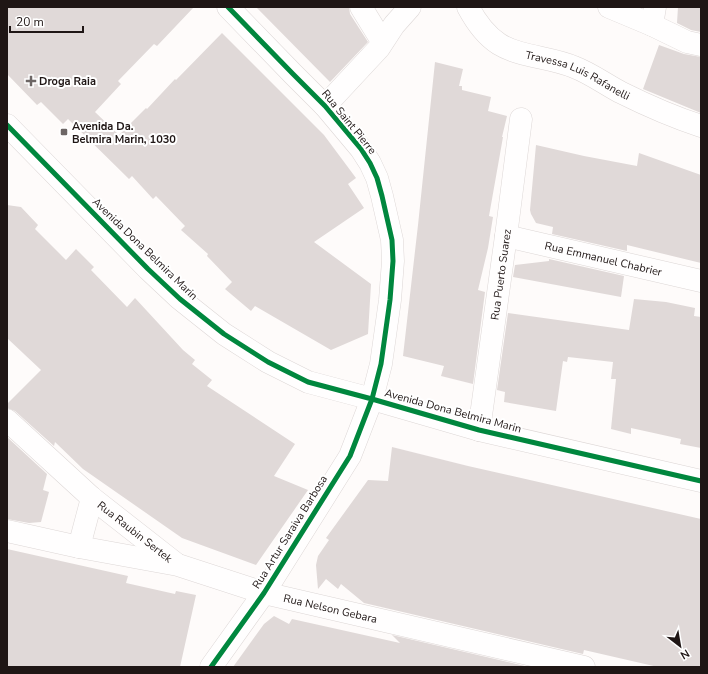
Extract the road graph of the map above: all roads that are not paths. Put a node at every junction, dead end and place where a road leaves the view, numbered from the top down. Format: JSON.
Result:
{"nodes":[{"id":1,"x":228,"y":7,"type":"edge"},
{"id":2,"x":361,"y":7,"type":"edge"},
{"id":3,"x":410,"y":7,"type":"edge"},
{"id":4,"x":468,"y":7,"type":"edge"},
{"id":5,"x":609,"y":7,"type":"edge"},
{"id":6,"x":654,"y":16,"type":"edge"},
{"id":7,"x":383,"y":40,"type":"junction"},
{"id":8,"x":701,"y":45,"type":"edge"},
{"id":9,"x":325,"y":106,"type":"junction"},
{"id":10,"x":521,"y":119,"type":"dead end"},
{"id":11,"x":7,"y":126,"type":"edge"},
{"id":12,"x":701,"y":126,"type":"edge"},
{"id":13,"x":506,"y":236,"type":"junction"},
{"id":14,"x":701,"y":282,"type":"edge"},
{"id":15,"x":372,"y":399,"type":"junction"},
{"id":16,"x":7,"y":420,"type":"edge"},
{"id":17,"x":479,"y":430,"type":"junction"},
{"id":18,"x":701,"y":481,"type":"edge"},
{"id":19,"x":92,"y":498,"type":"junction"},
{"id":20,"x":7,"y":531,"type":"edge"},
{"id":21,"x":78,"y":547,"type":"junction"},
{"id":22,"x":178,"y":564,"type":"junction"},
{"id":23,"x":264,"y":593,"type":"junction"},
{"id":24,"x":211,"y":667,"type":"edge"},
{"id":25,"x":584,"y":667,"type":"edge"}],
"edges":[{"from":1,"to":9,"type":"street","name":"Rua Saint Pierre"},
{"from":2,"to":7,"type":"street"},
{"from":3,"to":7,"type":"street"},
{"from":4,"to":12,"type":"street","name":"Travessa Luis Rafanelli"},
{"from":5,"to":6,"type":"street"},
{"from":6,"to":8,"type":"street"},
{"from":7,"to":9,"type":"street"},
{"from":9,"to":15,"type":"street","name":"Rua Saint Pierre"},
{"from":10,"to":13,"type":"street","name":"Rua Puerto Suarez"},
{"from":11,"to":15,"type":"street","name":"Avenida Dona Belmira Marin"},
{"from":13,"to":14,"type":"street","name":"Rua Emmanuel Chabrier"},
{"from":13,"to":17,"type":"street","name":"Rua Puerto Suarez"},
{"from":15,"to":17,"type":"street","name":"Avenida Dona Belmira Marin"},
{"from":15,"to":23,"type":"street","name":"Rua Artur Saraiva Barbosa"},
{"from":16,"to":19,"type":"street","name":"Rua Raubin Sertek"},
{"from":17,"to":18,"type":"street","name":"Avenida Dona Belmira Marin"},
{"from":19,"to":21,"type":"street","name":"Rua Raubin Sertek"},
{"from":19,"to":22,"type":"street","name":"Rua Raubin Sertek"},
{"from":20,"to":21,"type":"street","name":"Rua Nelson Gebara"},
{"from":21,"to":22,"type":"street","name":"Rua Nelson Gebara"},
{"from":22,"to":23,"type":"street","name":"Rua Nelson Gebara"},
{"from":23,"to":24,"type":"street","name":"Rua Artur Saraiva Barbosa"},
{"from":23,"to":25,"type":"street","name":"Rua Nelson Gebara"}]}
